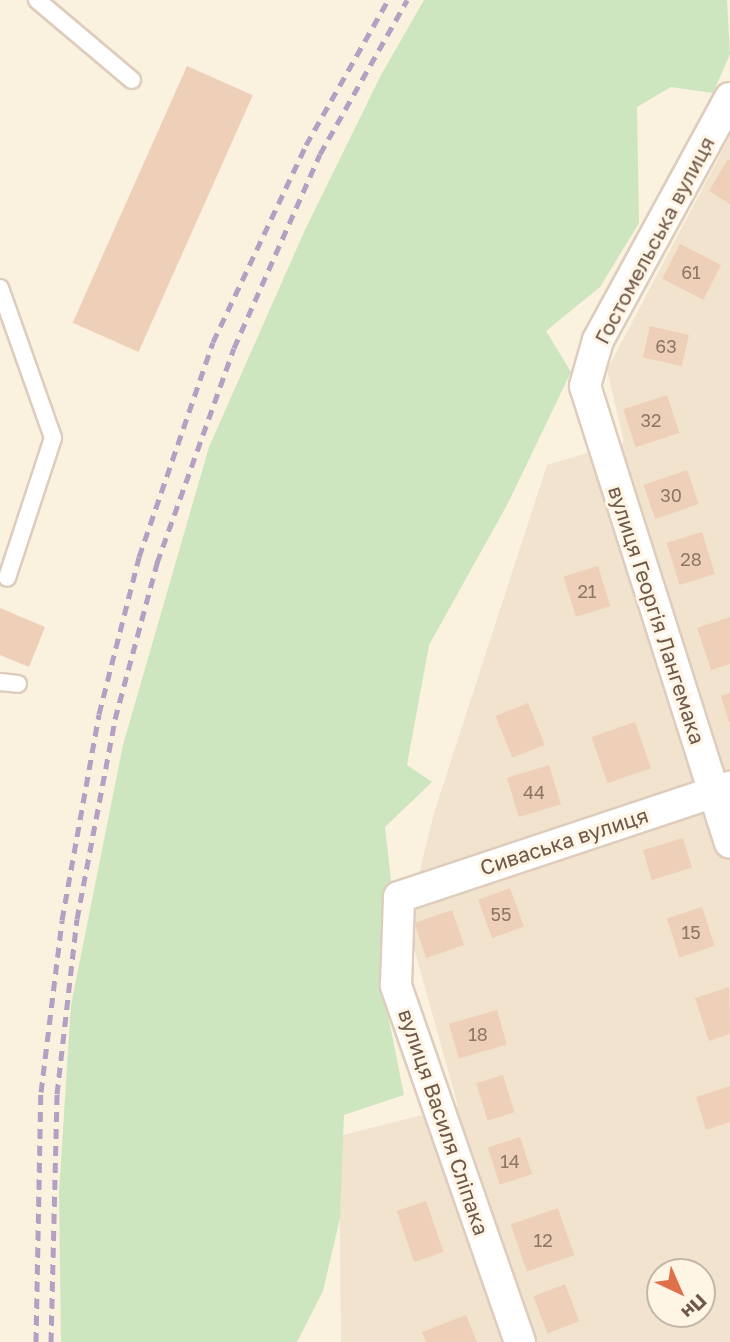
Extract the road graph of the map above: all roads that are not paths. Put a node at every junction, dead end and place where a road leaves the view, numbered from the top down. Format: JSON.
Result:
{"nodes":[{"id":1,"x":37,"y":0,"type":"edge"},
{"id":2,"x":132,"y":80,"type":"dead end"},
{"id":3,"x":730,"y":98,"type":"edge"},
{"id":4,"x":0,"y":288,"type":"edge"},
{"id":5,"x":585,"y":386,"type":"joint"},
{"id":6,"x":7,"y":578,"type":"dead end"},
{"id":7,"x":0,"y":682,"type":"edge"},
{"id":8,"x":18,"y":684,"type":"dead end"},
{"id":9,"x":722,"y":790,"type":"edge"},
{"id":10,"x":730,"y":843,"type":"edge"},
{"id":11,"x":399,"y":897,"type":"joint"},
{"id":12,"x":520,"y":1342,"type":"edge"}],
"edges":[{"from":1,"to":2,"type":"lane"},
{"from":3,"to":5,"type":"street","name":"Гостомельська вулиця"},
{"from":4,"to":6,"type":"lane"},
{"from":5,"to":9,"type":"street","name":"вулиця Георгія Лангемака"},
{"from":7,"to":8,"type":"lane"},
{"from":9,"to":10,"type":"street","name":"вулиця Георгія Лангемака"},
{"from":9,"to":11,"type":"street","name":"Сиваська вулиця"},
{"from":11,"to":12,"type":"street","name":"вулиця Василя Сліпака"}]}
